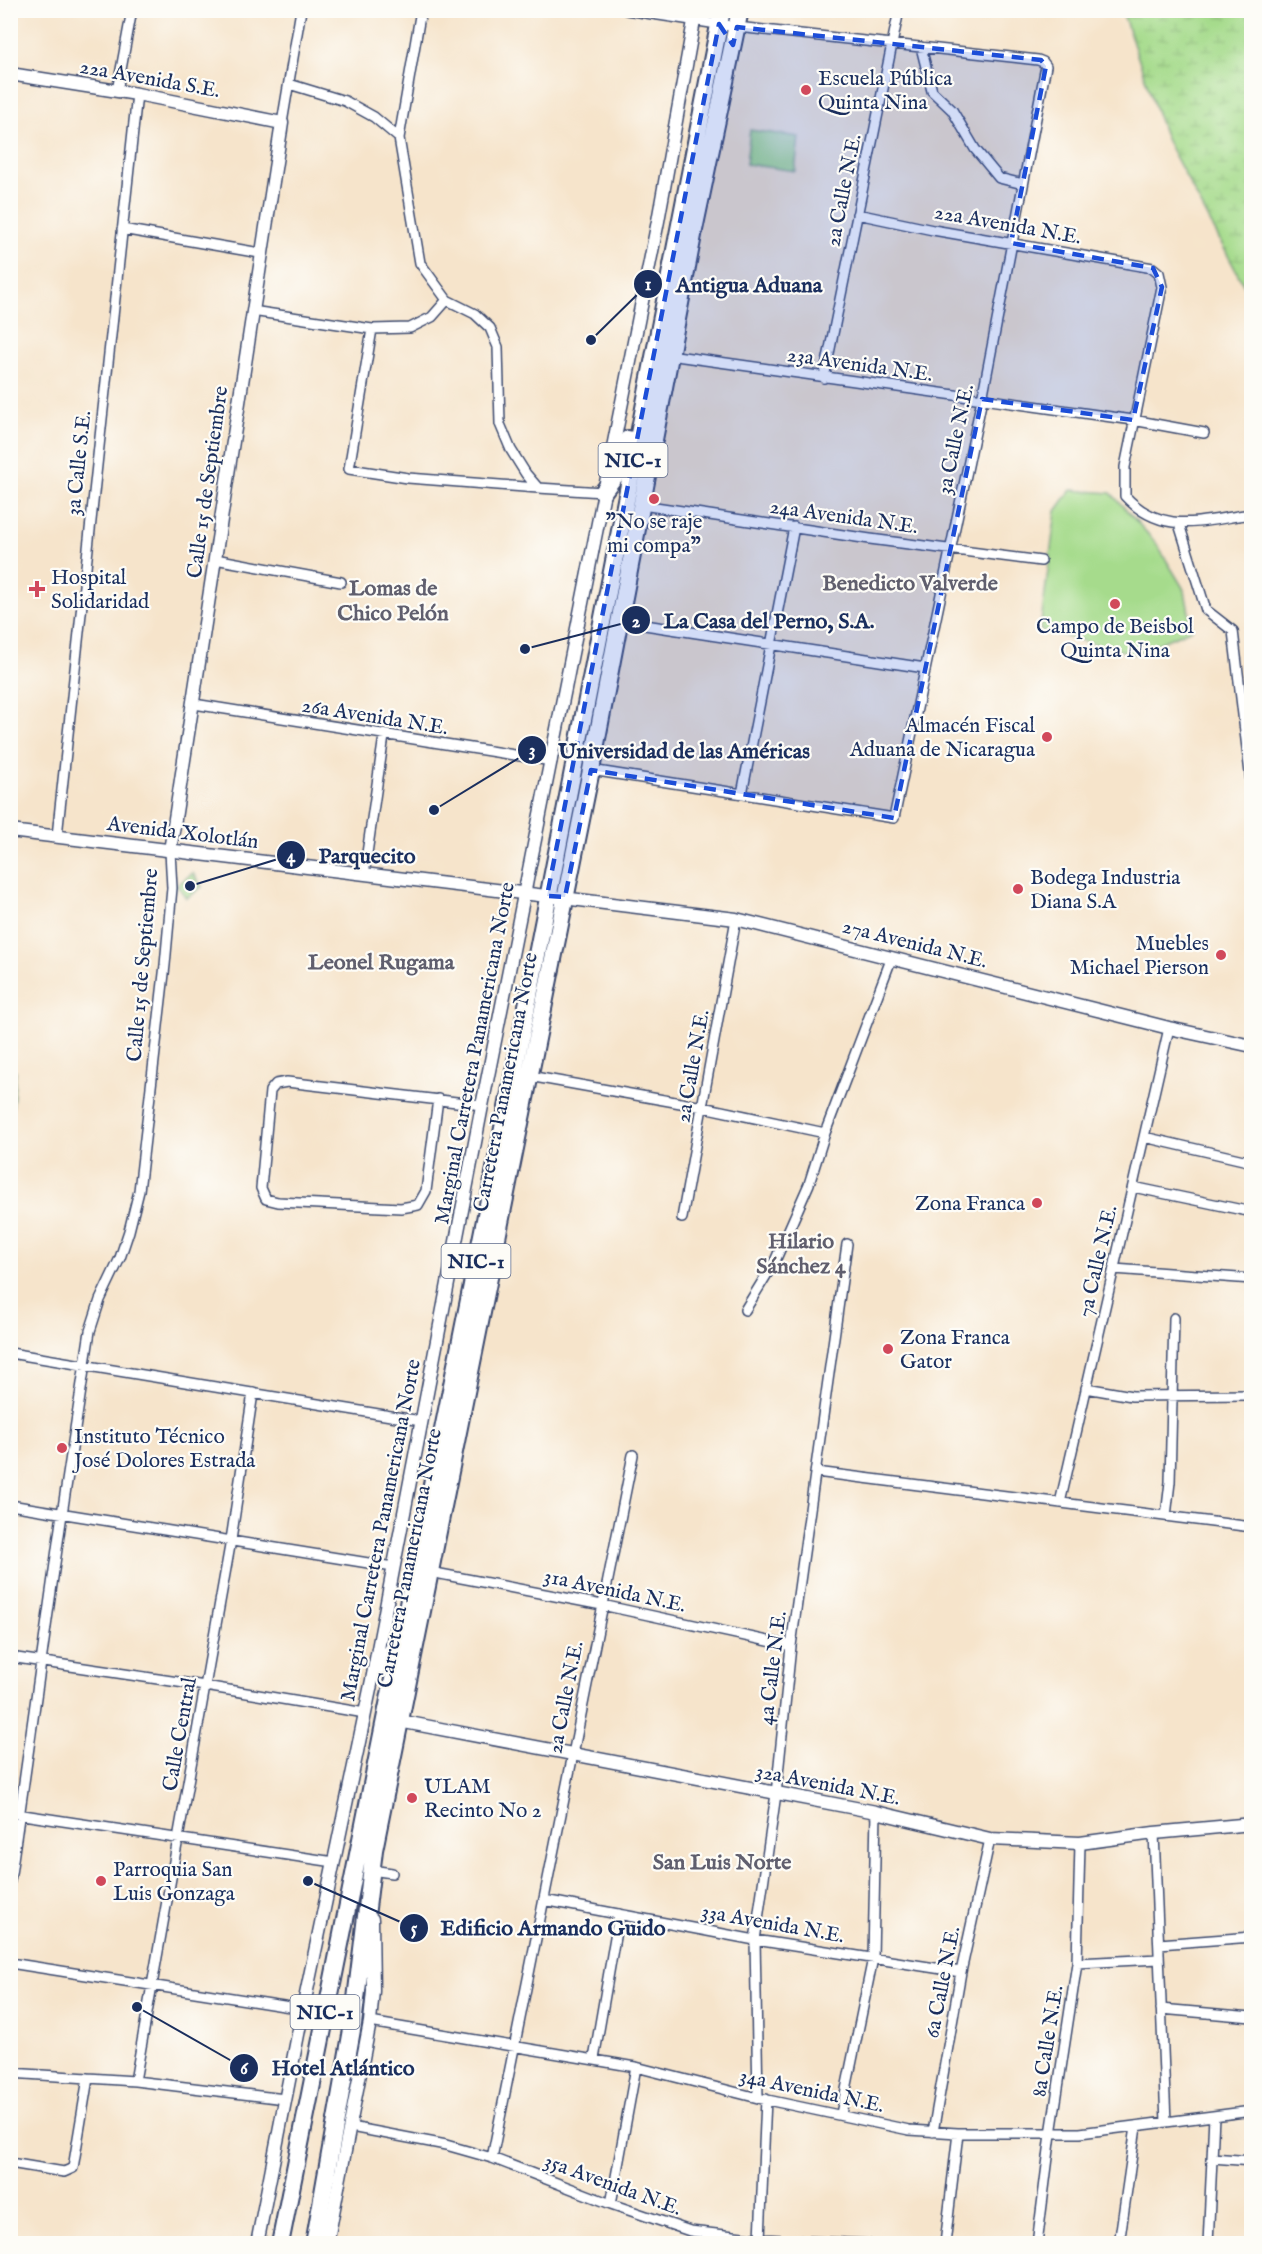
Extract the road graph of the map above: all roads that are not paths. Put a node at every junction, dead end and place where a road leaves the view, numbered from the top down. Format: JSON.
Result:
{"nodes":[{"id":1,"x":132,"y":10,"type":"edge"},
{"id":2,"x":301,"y":10,"type":"edge"},
{"id":3,"x":421,"y":10,"type":"edge"},
{"id":4,"x":626,"y":10,"type":"edge"},
{"id":5,"x":899,"y":10,"type":"edge"},
{"id":6,"x":723,"y":15,"type":"edge"},
{"id":7,"x":695,"y":16,"type":"edge"},
{"id":8,"x":738,"y":19,"type":"edge"},
{"id":9,"x":892,"y":43,"type":"junction"},
{"id":10,"x":921,"y":47,"type":"junction"},
{"id":11,"x":10,"y":74,"type":"edge"},
{"id":12,"x":726,"y":83,"type":"junction"},
{"id":13,"x":289,"y":84,"type":"junction"},
{"id":14,"x":117,"y":91,"type":"junction"},
{"id":15,"x":137,"y":94,"type":"junction"},
{"id":16,"x":282,"y":123,"type":"junction"},
{"id":17,"x":399,"y":138,"type":"junction"},
{"id":18,"x":1023,"y":184,"type":"junction"},
{"id":19,"x":857,"y":214,"type":"junction"},
{"id":20,"x":122,"y":229,"type":"junction"},
{"id":21,"x":1011,"y":243,"type":"junction"},
{"id":22,"x":260,"y":253,"type":"junction"},
{"id":23,"x":447,"y":300,"type":"junction"},
{"id":24,"x":252,"y":311,"type":"junction"},
{"id":25,"x":372,"y":328,"type":"junction"},
{"id":26,"x":662,"y":354,"type":"junction"},
{"id":27,"x":824,"y":378,"type":"junction"},
{"id":28,"x":982,"y":399,"type":"junction"},
{"id":29,"x":1134,"y":420,"type":"junction"},
{"id":30,"x":1204,"y":433,"type":"dead end"},
{"id":31,"x":538,"y":488,"type":"junction"},
{"id":32,"x":603,"y":492,"type":"junction"},
{"id":33,"x":642,"y":505,"type":"junction"},
{"id":34,"x":1251,"y":514,"type":"edge"},
{"id":35,"x":1179,"y":524,"type":"junction"},
{"id":36,"x":794,"y":527,"type":"junction"},
{"id":37,"x":950,"y":550,"type":"junction"},
{"id":38,"x":215,"y":559,"type":"junction"},
{"id":39,"x":1041,"y":561,"type":"dead end"},
{"id":40,"x":341,"y":582,"type":"dead end"},
{"id":41,"x":619,"y":621,"type":"junction"},
{"id":42,"x":771,"y":643,"type":"junction"},
{"id":43,"x":925,"y":668,"type":"junction"},
{"id":44,"x":194,"y":704,"type":"junction"},
{"id":45,"x":384,"y":736,"type":"junction"},
{"id":46,"x":552,"y":761,"type":"junction"},
{"id":47,"x":591,"y":770,"type":"junction"},
{"id":48,"x":1251,"y":790,"type":"edge"},
{"id":49,"x":742,"y":794,"type":"junction"},
{"id":50,"x":10,"y":831,"type":"edge"},
{"id":51,"x":57,"y":836,"type":"junction"},
{"id":52,"x":170,"y":851,"type":"junction"},
{"id":53,"x":364,"y":874,"type":"junction"},
{"id":54,"x":525,"y":895,"type":"junction"},
{"id":55,"x":547,"y":896,"type":"junction"},
{"id":56,"x":565,"y":897,"type":"junction"},
{"id":57,"x":736,"y":920,"type":"junction"},
{"id":58,"x":892,"y":957,"type":"junction"},
{"id":59,"x":1170,"y":1028,"type":"junction"},
{"id":60,"x":1251,"y":1046,"type":"edge"},
{"id":61,"x":529,"y":1076,"type":"junction"},
{"id":62,"x":438,"y":1099,"type":"junction"},
{"id":63,"x":482,"y":1105,"type":"junction"},
{"id":64,"x":703,"y":1107,"type":"junction"},
{"id":65,"x":825,"y":1133,"type":"junction"},
{"id":66,"x":1144,"y":1137,"type":"junction"},
{"id":67,"x":1251,"y":1162,"type":"edge"},
{"id":68,"x":1133,"y":1187,"type":"junction"},
{"id":69,"x":1251,"y":1212,"type":"edge"},
{"id":70,"x":682,"y":1218,"type":"dead end"},
{"id":71,"x":848,"y":1244,"type":"dead end"},
{"id":72,"x":1114,"y":1269,"type":"junction"},
{"id":73,"x":1251,"y":1279,"type":"edge"},
{"id":74,"x":744,"y":1310,"type":"dead end"},
{"id":75,"x":1174,"y":1318,"type":"dead end"},
{"id":76,"x":10,"y":1353,"type":"edge"},
{"id":77,"x":85,"y":1365,"type":"junction"},
{"id":78,"x":1086,"y":1388,"type":"junction"},
{"id":79,"x":253,"y":1393,"type":"junction"},
{"id":80,"x":1251,"y":1395,"type":"edge"},
{"id":81,"x":1173,"y":1396,"type":"junction"},
{"id":82,"x":422,"y":1421,"type":"junction"},
{"id":83,"x":633,"y":1455,"type":"dead end"},
{"id":84,"x":816,"y":1472,"type":"junction"},
{"id":85,"x":1060,"y":1503,"type":"junction"},
{"id":86,"x":10,"y":1505,"type":"edge"},
{"id":87,"x":62,"y":1514,"type":"junction"},
{"id":88,"x":1166,"y":1516,"type":"junction"},
{"id":89,"x":1251,"y":1527,"type":"edge"},
{"id":90,"x":231,"y":1540,"type":"junction"},
{"id":91,"x":393,"y":1568,"type":"junction"},
{"id":92,"x":430,"y":1572,"type":"junction"},
{"id":93,"x":602,"y":1605,"type":"junction"},
{"id":94,"x":404,"y":1626,"type":"junction"},
{"id":95,"x":791,"y":1646,"type":"junction"},
{"id":96,"x":10,"y":1657,"type":"edge"},
{"id":97,"x":42,"y":1662,"type":"junction"},
{"id":98,"x":372,"y":1680,"type":"junction"},
{"id":99,"x":205,"y":1686,"type":"junction"},
{"id":100,"x":365,"y":1713,"type":"junction"},
{"id":101,"x":399,"y":1721,"type":"junction"},
{"id":102,"x":573,"y":1753,"type":"junction"},
{"id":103,"x":776,"y":1794,"type":"junction"},
{"id":104,"x":876,"y":1812,"type":"junction"},
{"id":105,"x":10,"y":1813,"type":"edge"},
{"id":106,"x":21,"y":1815,"type":"junction"},
{"id":107,"x":1251,"y":1824,"type":"edge"},
{"id":108,"x":1154,"y":1833,"type":"junction"},
{"id":109,"x":179,"y":1839,"type":"junction"},
{"id":110,"x":990,"y":1839,"type":"junction"},
{"id":111,"x":1080,"y":1843,"type":"junction"},
{"id":112,"x":334,"y":1862,"type":"junction"},
{"id":113,"x":371,"y":1870,"type":"junction"},
{"id":114,"x":392,"y":1873,"type":"dead end"},
{"id":115,"x":10,"y":1881,"type":"edge"},
{"id":116,"x":543,"y":1899,"type":"junction"},
{"id":117,"x":619,"y":1914,"type":"junction"},
{"id":118,"x":1251,"y":1937,"type":"edge"},
{"id":119,"x":755,"y":1940,"type":"junction"},
{"id":120,"x":1159,"y":1944,"type":"junction"},
{"id":121,"x":873,"y":1958,"type":"junction"},
{"id":122,"x":1160,"y":1959,"type":"junction"},
{"id":123,"x":10,"y":1963,"type":"edge"},
{"id":124,"x":1077,"y":1963,"type":"junction"},
{"id":125,"x":961,"y":1972,"type":"junction"},
{"id":126,"x":152,"y":1986,"type":"junction"},
{"id":127,"x":303,"y":2009,"type":"junction"},
{"id":128,"x":1161,"y":2009,"type":"junction"},
{"id":129,"x":1251,"y":2017,"type":"edge"},
{"id":130,"x":370,"y":2022,"type":"junction"},
{"id":131,"x":514,"y":2045,"type":"junction"},
{"id":132,"x":594,"y":2059,"type":"junction"},
{"id":133,"x":636,"y":2067,"type":"junction"},
{"id":134,"x":10,"y":2073,"type":"edge"},
{"id":135,"x":88,"y":2078,"type":"junction"},
{"id":136,"x":135,"y":2080,"type":"junction"},
{"id":137,"x":285,"y":2099,"type":"junction"},
{"id":138,"x":762,"y":2099,"type":"junction"},
{"id":139,"x":1251,"y":2111,"type":"edge"},
{"id":140,"x":841,"y":2114,"type":"junction"},
{"id":141,"x":1214,"y":2116,"type":"junction"},
{"id":142,"x":1166,"y":2122,"type":"junction"},
{"id":143,"x":351,"y":2127,"type":"junction"},
{"id":144,"x":1136,"y":2127,"type":"junction"},
{"id":145,"x":933,"y":2132,"type":"junction"},
{"id":146,"x":958,"y":2133,"type":"junction"},
{"id":147,"x":1051,"y":2134,"type":"junction"},
{"id":148,"x":492,"y":2158,"type":"junction"},
{"id":149,"x":1212,"y":2158,"type":"junction"},
{"id":150,"x":1251,"y":2161,"type":"edge"},
{"id":151,"x":10,"y":2163,"type":"edge"},
{"id":152,"x":611,"y":2204,"type":"junction"},
{"id":153,"x":704,"y":2239,"type":"edge"},
{"id":154,"x":760,"y":2239,"type":"junction"},
{"id":155,"x":802,"y":2242,"type":"edge"},
{"id":156,"x":257,"y":2244,"type":"edge"},
{"id":157,"x":280,"y":2244,"type":"edge"},
{"id":158,"x":314,"y":2244,"type":"edge"},
{"id":159,"x":327,"y":2244,"type":"edge"},
{"id":160,"x":868,"y":2244,"type":"edge"},
{"id":161,"x":945,"y":2244,"type":"edge"},
{"id":162,"x":1037,"y":2244,"type":"edge"},
{"id":163,"x":1119,"y":2244,"type":"edge"},
{"id":164,"x":1208,"y":2244,"type":"edge"}],
"edges":[{"from":1,"to":14,"type":"street"},
{"from":2,"to":13,"type":"street","name":"Calle 15 de Septiembre"},
{"from":3,"to":17,"type":"street"},
{"from":4,"to":7,"type":"street"},
{"from":5,"to":9,"type":"street","name":"2a Calle N.E."},
{"from":6,"to":7,"type":"street"},
{"from":6,"to":8,"type":"highway"},
{"from":6,"to":12,"type":"highway"},
{"from":6,"to":26,"type":"highway","name":"Carretera Panamericana Norte","number":"NIC-1"},
{"from":7,"to":32,"type":"street","name":"Marginal Carretera Panamericana Norte"},
{"from":8,"to":9,"type":"street"},
{"from":8,"to":12,"type":"highway","name":"Carretera Panamericana Norte","number":"NIC-1"},
{"from":9,"to":10,"type":"street"},
{"from":9,"to":19,"type":"street","name":"2a Calle N.E."},
{"from":10,"to":18,"type":"street"},
{"from":10,"to":18,"type":"street","name":"3a Calle N.E."},
{"from":11,"to":14,"type":"street","name":"22a Avenida S.E."},
{"from":12,"to":26,"type":"highway","name":"Carretera Panamericana Norte","number":"NIC-1"},
{"from":13,"to":16,"type":"street","name":"Calle 15 de Septiembre"},
{"from":13,"to":17,"type":"street"},
{"from":14,"to":15,"type":"street","name":"22a Avenida S.E."},
{"from":15,"to":16,"type":"street","name":"22a Avenida S.E."},
{"from":15,"to":20,"type":"street","name":"3a Calle S.E."},
{"from":16,"to":22,"type":"street","name":"Calle 15 de Septiembre"},
{"from":17,"to":23,"type":"street"},
{"from":18,"to":21,"type":"street","name":"3a Calle N.E."},
{"from":19,"to":21,"type":"street","name":"22a Avenida N.E."},
{"from":19,"to":27,"type":"street","name":"2a Calle N.E."},
{"from":20,"to":22,"type":"street"},
{"from":20,"to":51,"type":"street","name":"3a Calle S.E."},
{"from":21,"to":28,"type":"street","name":"3a Calle N.E."},
{"from":21,"to":29,"type":"street","name":"22a Avenida N.E."},
{"from":22,"to":24,"type":"street","name":"Calle 15 de Septiembre"},
{"from":23,"to":25,"type":"street"},
{"from":23,"to":31,"type":"street"},
{"from":24,"to":25,"type":"street"},
{"from":24,"to":38,"type":"street","name":"Calle 15 de Septiembre"},
{"from":25,"to":31,"type":"street"},
{"from":26,"to":27,"type":"street","name":"23a Avenida N.E."},
{"from":26,"to":32,"type":"highway"},
{"from":26,"to":33,"type":"highway","name":"Carretera Panamericana Norte","number":"NIC-1"},
{"from":26,"to":55,"type":"highway","name":"Carretera Panamericana Norte","number":"NIC-1"},
{"from":27,"to":28,"type":"street","name":"23a Avenida N.E."},
{"from":28,"to":29,"type":"street","name":"23a Avenida N.E."},
{"from":28,"to":37,"type":"street","name":"3a Calle N.E."},
{"from":29,"to":30,"type":"street","name":"23a Avenida N.E."},
{"from":29,"to":35,"type":"street"},
{"from":31,"to":32,"type":"street"},
{"from":32,"to":46,"type":"street","name":"Marginal Carretera Panamericana Norte"},
{"from":33,"to":36,"type":"street","name":"24a Avenida N.E."},
{"from":33,"to":41,"type":"highway","name":"Carretera Panamericana Norte","number":"NIC-1"},
{"from":34,"to":35,"type":"street"},
{"from":35,"to":48,"type":"street"},
{"from":36,"to":37,"type":"street","name":"24a Avenida N.E."},
{"from":36,"to":42,"type":"street"},
{"from":37,"to":39,"type":"street","name":"24a Avenida N.E."},
{"from":37,"to":43,"type":"street","name":"3a Calle N.E."},
{"from":38,"to":40,"type":"street"},
{"from":38,"to":44,"type":"street","name":"Calle 15 de Septiembre"},
{"from":41,"to":42,"type":"street"},
{"from":41,"to":47,"type":"highway","name":"Carretera Panamericana Norte","number":"NIC-1"},
{"from":42,"to":43,"type":"street"},
{"from":42,"to":49,"type":"street"},
{"from":43,"to":49,"type":"street","name":"3a Calle N.E."},
{"from":44,"to":45,"type":"street","name":"26a Avenida N.E."},
{"from":44,"to":52,"type":"street","name":"Calle 15 de Septiembre"},
{"from":45,"to":46,"type":"street","name":"26a Avenida N.E."},
{"from":45,"to":53,"type":"street"},
{"from":46,"to":54,"type":"street","name":"Marginal Carretera Panamericana Norte"},
{"from":47,"to":49,"type":"street"},
{"from":47,"to":56,"type":"highway","name":"Carretera Panamericana Norte","number":"NIC-1"},
{"from":50,"to":51,"type":"street","name":"Avenida Xolotlán"},
{"from":51,"to":52,"type":"street","name":"Avenida Xolotlán"},
{"from":52,"to":53,"type":"street","name":"Avenida Xolotlán"},
{"from":52,"to":77,"type":"street","name":"Calle 15 de Septiembre"},
{"from":53,"to":54,"type":"street","name":"Avenida Xolotlán"},
{"from":54,"to":55,"type":"street","name":"Avenida Xolotlán"},
{"from":54,"to":63,"type":"street","name":"Marginal Carretera Panamericana Norte"},
{"from":55,"to":56,"type":"street","name":"Avenida Xolotlán"},
{"from":55,"to":94,"type":"highway","name":"Carretera Panamericana Norte","number":"NIC-1"},
{"from":56,"to":57,"type":"street","name":"27a Avenida N.E."},
{"from":56,"to":61,"type":"highway","name":"Carretera Panamericana Norte","number":"NIC-1"},
{"from":57,"to":58,"type":"street","name":"27a Avenida N.E."},
{"from":57,"to":64,"type":"street","name":"2a Calle N.E."},
{"from":58,"to":59,"type":"street","name":"27a Avenida N.E."},
{"from":58,"to":65,"type":"street"},
{"from":59,"to":60,"type":"street","name":"27a Avenida N.E."},
{"from":59,"to":66,"type":"street","name":"7a Calle N.E."},
{"from":61,"to":64,"type":"street"},
{"from":61,"to":92,"type":"highway","name":"Carretera Panamericana Norte","number":"NIC-1"},
{"from":62,"to":62,"type":"street"},
{"from":62,"to":63,"type":"street"},
{"from":63,"to":82,"type":"street","name":"Marginal Carretera Panamericana Norte"},
{"from":64,"to":65,"type":"street"},
{"from":64,"to":70,"type":"street","name":"2a Calle N.E."},
{"from":65,"to":74,"type":"street"},
{"from":66,"to":67,"type":"street"},
{"from":66,"to":68,"type":"street","name":"7a Calle N.E."},
{"from":68,"to":69,"type":"street"},
{"from":68,"to":72,"type":"street","name":"7a Calle N.E."},
{"from":71,"to":84,"type":"street","name":"4a Calle N.E."},
{"from":72,"to":73,"type":"street"},
{"from":72,"to":78,"type":"street","name":"7a Calle N.E."},
{"from":75,"to":81,"type":"street"},
{"from":76,"to":77,"type":"street"},
{"from":77,"to":79,"type":"street"},
{"from":77,"to":87,"type":"street","name":"Calle 15 de Septiembre"},
{"from":78,"to":81,"type":"street"},
{"from":78,"to":85,"type":"street","name":"7a Calle N.E."},
{"from":79,"to":82,"type":"street"},
{"from":79,"to":90,"type":"street","name":"Calle Central"},
{"from":80,"to":81,"type":"street"},
{"from":81,"to":88,"type":"street"},
{"from":82,"to":91,"type":"street","name":"Marginal Carretera Panamericana Norte"},
{"from":83,"to":93,"type":"street","name":"2a Calle N.E."},
{"from":84,"to":85,"type":"street"},
{"from":84,"to":95,"type":"street","name":"4a Calle N.E."},
{"from":85,"to":88,"type":"street"},
{"from":86,"to":87,"type":"street"},
{"from":87,"to":90,"type":"street"},
{"from":87,"to":97,"type":"street","name":"Calle 15 de Septiembre"},
{"from":88,"to":89,"type":"street"},
{"from":90,"to":91,"type":"street"},
{"from":90,"to":99,"type":"street","name":"Calle Central"},
{"from":91,"to":98,"type":"street","name":"Marginal Carretera Panamericana Norte"},
{"from":92,"to":93,"type":"street","name":"31a Avenida N.E."},
{"from":92,"to":101,"type":"highway","name":"Carretera Panamericana Norte","number":"NIC-1"},
{"from":93,"to":95,"type":"street","name":"31a Avenida N.E."},
{"from":93,"to":102,"type":"street","name":"2a Calle N.E."},
{"from":94,"to":98,"type":"street"},
{"from":94,"to":157,"type":"highway","name":"Carretera Panamericana Norte","number":"NIC-1"},
{"from":95,"to":103,"type":"street","name":"4a Calle N.E."},
{"from":96,"to":97,"type":"street"},
{"from":97,"to":99,"type":"street"},
{"from":97,"to":106,"type":"street","name":"Calle 15 de Septiembre"},
{"from":98,"to":100,"type":"street","name":"Marginal Carretera Panamericana Norte"},
{"from":99,"to":100,"type":"street"},
{"from":99,"to":109,"type":"street","name":"Calle Central"},
{"from":100,"to":112,"type":"street","name":"Marginal Carretera Panamericana Norte"},
{"from":101,"to":102,"type":"street","name":"32a Avenida N.E."},
{"from":101,"to":113,"type":"highway","name":"Carretera Panamericana Norte","number":"NIC-1"},
{"from":102,"to":103,"type":"street","name":"32a Avenida N.E."},
{"from":102,"to":116,"type":"street","name":"2a Calle N.E."},
{"from":103,"to":104,"type":"street","name":"32a Avenida N.E."},
{"from":103,"to":119,"type":"street","name":"4a Calle N.E."},
{"from":104,"to":110,"type":"street","name":"32a Avenida N.E."},
{"from":104,"to":121,"type":"street"},
{"from":105,"to":106,"type":"street"},
{"from":106,"to":109,"type":"street"},
{"from":106,"to":115,"type":"street","name":"Calle 15 de Septiembre"},
{"from":107,"to":108,"type":"street","name":"32a Avenida N.E."},
{"from":108,"to":111,"type":"street","name":"32a Avenida N.E."},
{"from":108,"to":120,"type":"street"},
{"from":109,"to":112,"type":"street"},
{"from":109,"to":126,"type":"street","name":"Calle Central"},
{"from":110,"to":111,"type":"street","name":"32a Avenida N.E."},
{"from":110,"to":125,"type":"street","name":"6a Calle N.E."},
{"from":111,"to":124,"type":"street","name":"8a Calle N.E."},
{"from":112,"to":127,"type":"street","name":"Marginal Carretera Panamericana Norte"},
{"from":113,"to":114,"type":"street"},
{"from":113,"to":130,"type":"street","number":"NIC-1"},
{"from":113,"to":158,"type":"highway","name":"Carretera Panamericana Norte","number":"NIC-1"},
{"from":116,"to":117,"type":"street","name":"33a Avenida N.E."},
{"from":116,"to":131,"type":"street","name":"2a Calle N.E."},
{"from":117,"to":119,"type":"street","name":"33a Avenida N.E."},
{"from":117,"to":132,"type":"street"},
{"from":118,"to":120,"type":"street"},
{"from":119,"to":121,"type":"street","name":"33a Avenida N.E."},
{"from":119,"to":138,"type":"street","name":"4a Calle N.E."},
{"from":120,"to":122,"type":"street"},
{"from":121,"to":125,"type":"street","name":"33a Avenida N.E."},
{"from":121,"to":140,"type":"street"},
{"from":122,"to":124,"type":"street"},
{"from":122,"to":128,"type":"street"},
{"from":123,"to":126,"type":"street"},
{"from":124,"to":147,"type":"street","name":"8a Calle N.E."},
{"from":125,"to":145,"type":"street","name":"6a Calle N.E."},
{"from":126,"to":127,"type":"street"},
{"from":126,"to":136,"type":"street","name":"Calle Central"},
{"from":127,"to":137,"type":"street","name":"Marginal Carretera Panamericana Norte"},
{"from":128,"to":129,"type":"street"},
{"from":128,"to":142,"type":"street"},
{"from":130,"to":131,"type":"street","name":"34a Avenida N.E."},
{"from":130,"to":143,"type":"street"},
{"from":131,"to":132,"type":"street","name":"34a Avenida N.E."},
{"from":131,"to":148,"type":"street","name":"2a Calle N.E."},
{"from":132,"to":133,"type":"street","name":"34a Avenida N.E."},
{"from":133,"to":138,"type":"street","name":"34a Avenida N.E."},
{"from":133,"to":152,"type":"street"},
{"from":134,"to":135,"type":"street"},
{"from":135,"to":136,"type":"street"},
{"from":135,"to":151,"type":"street"},
{"from":136,"to":137,"type":"street"},
{"from":137,"to":156,"type":"street","name":"Marginal Carretera Panamericana Norte"},
{"from":138,"to":140,"type":"street","name":"34a Avenida N.E."},
{"from":138,"to":154,"type":"street","name":"4a Calle N.E."},
{"from":139,"to":141,"type":"street","name":"34a Avenida N.E."},
{"from":140,"to":145,"type":"street","name":"34a Avenida N.E."},
{"from":141,"to":142,"type":"street","name":"34a Avenida N.E."},
{"from":141,"to":149,"type":"street"},
{"from":142,"to":144,"type":"street","name":"34a Avenida N.E."},
{"from":143,"to":148,"type":"street","name":"35a Avenida N.E."},
{"from":143,"to":159,"type":"street"},
{"from":144,"to":147,"type":"street","name":"34a Avenida N.E."},
{"from":144,"to":163,"type":"street"},
{"from":145,"to":146,"type":"street","name":"34a Avenida N.E."},
{"from":146,"to":147,"type":"street","name":"34a Avenida N.E."},
{"from":146,"to":161,"type":"street"},
{"from":147,"to":162,"type":"street","name":"8a Calle N.E."},
{"from":148,"to":152,"type":"street","name":"35a Avenida N.E."},
{"from":149,"to":150,"type":"street"},
{"from":149,"to":164,"type":"street"},
{"from":152,"to":153,"type":"street","name":"35a Avenida N.E."},
{"from":153,"to":154,"type":"street","name":"35a Avenida N.E."},
{"from":154,"to":155,"type":"street","name":"35a Avenida N.E."},
{"from":155,"to":160,"type":"street","name":"35a Avenida N.E."}]}
